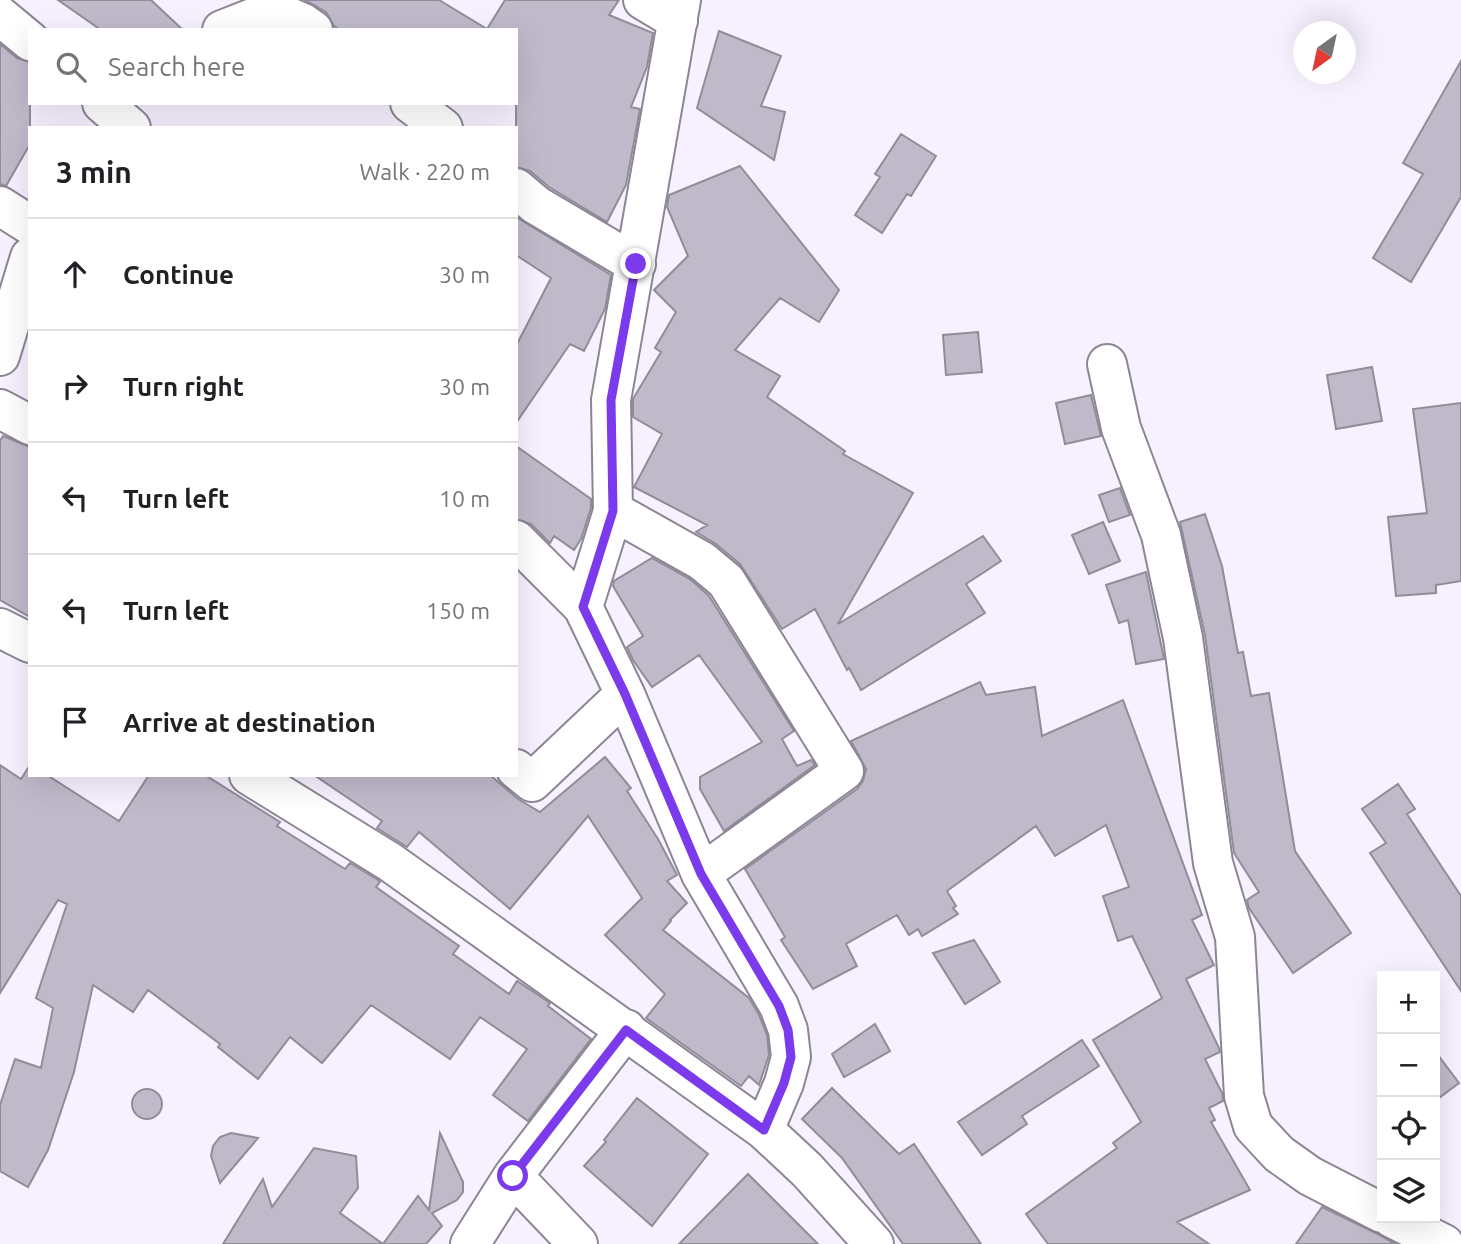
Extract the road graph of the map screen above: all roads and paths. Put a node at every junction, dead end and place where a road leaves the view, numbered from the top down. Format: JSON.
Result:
{"nodes":[{"id":1,"x":643,"y":0,"type":"edge"},
{"id":2,"x":680,"y":11,"type":"edge"},
{"id":3,"x":0,"y":16,"type":"edge"},
{"id":4,"x":227,"y":28,"type":"edge"},
{"id":5,"x":310,"y":28,"type":"edge"},
{"id":6,"x":28,"y":39,"type":"edge"},
{"id":7,"x":413,"y":105,"type":"edge"},
{"id":8,"x":440,"y":126,"type":"edge"},
{"id":9,"x":518,"y":190,"type":"edge"},
{"id":10,"x":0,"y":206,"type":"edge"},
{"id":11,"x":28,"y":224,"type":"edge"},
{"id":12,"x":28,"y":264,"type":"edge"},
{"id":13,"x":636,"y":264,"type":"junction"},
{"id":14,"x":0,"y":356,"type":"edge"},
{"id":15,"x":1107,"y":364,"type":"dead end"},
{"id":16,"x":0,"y":410,"type":"edge"},
{"id":17,"x":28,"y":424,"type":"edge"},
{"id":18,"x":613,"y":511,"type":"junction"},
{"id":19,"x":518,"y":542,"type":"edge"},
{"id":20,"x":583,"y":607,"type":"junction"},
{"id":21,"x":0,"y":628,"type":"edge"},
{"id":22,"x":28,"y":642,"type":"edge"},
{"id":23,"x":625,"y":694,"type":"junction"},
{"id":24,"x":518,"y":771,"type":"edge"},
{"id":25,"x":252,"y":777,"type":"edge"},
{"id":26,"x":701,"y":874,"type":"junction"},
{"id":27,"x":626,"y":1030,"type":"junction"},
{"id":28,"x":764,"y":1130,"type":"junction"},
{"id":29,"x":513,"y":1176,"type":"junction"},
{"id":30,"x":1377,"y":1210,"type":"edge"},
{"id":31,"x":1402,"y":1223,"type":"edge"},
{"id":32,"x":470,"y":1244,"type":"edge"},
{"id":33,"x":578,"y":1244,"type":"edge"},
{"id":34,"x":874,"y":1244,"type":"edge"},
{"id":35,"x":1444,"y":1244,"type":"edge"}],
"edges":[{"from":1,"to":2,"type":"street"},
{"from":2,"to":13,"type":"street"},
{"from":3,"to":6,"type":"street"},
{"from":4,"to":5,"type":"street"},
{"from":7,"to":8,"type":"street"},
{"from":9,"to":13,"type":"street"},
{"from":10,"to":11,"type":"street"},
{"from":12,"to":14,"type":"street"},
{"from":13,"to":18,"type":"street"},
{"from":15,"to":30,"type":"street"},
{"from":16,"to":17,"type":"street"},
{"from":18,"to":20,"type":"street"},
{"from":18,"to":26,"type":"street"},
{"from":19,"to":20,"type":"street"},
{"from":20,"to":23,"type":"street"},
{"from":21,"to":22,"type":"street"},
{"from":23,"to":24,"type":"street"},
{"from":23,"to":26,"type":"street"},
{"from":25,"to":27,"type":"street"},
{"from":26,"to":28,"type":"street"},
{"from":27,"to":28,"type":"street"},
{"from":27,"to":29,"type":"street"},
{"from":28,"to":34,"type":"street"},
{"from":29,"to":32,"type":"street"},
{"from":29,"to":33,"type":"street"},
{"from":31,"to":35,"type":"street"}]}
